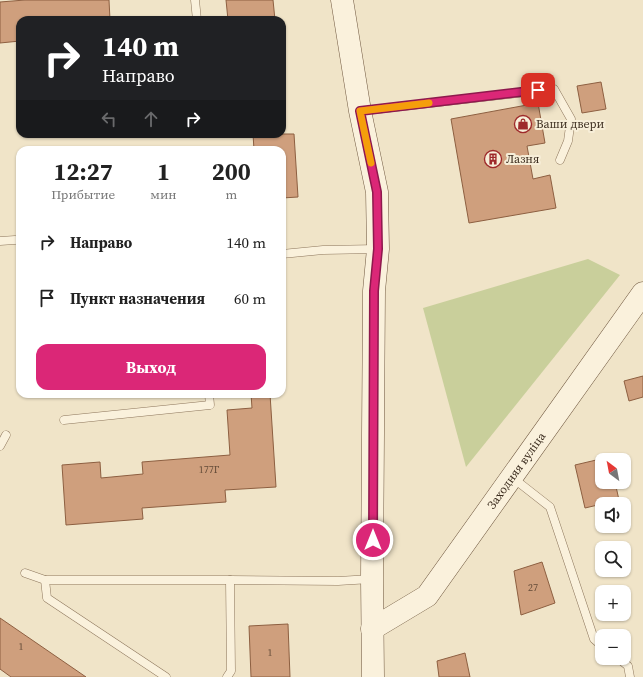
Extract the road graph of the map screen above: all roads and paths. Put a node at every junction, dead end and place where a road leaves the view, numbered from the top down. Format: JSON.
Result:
{"nodes":[{"id":1,"x":195,"y":0,"type":"edge"},
{"id":2,"x":342,"y":0,"type":"edge"},
{"id":3,"x":197,"y":16,"type":"edge"},
{"id":4,"x":360,"y":111,"type":"junction"},
{"id":5,"x":560,"y":160,"type":"dead end"},
{"id":6,"x":15,"y":240,"type":"dead end"},
{"id":7,"x":0,"y":241,"type":"edge"},
{"id":8,"x":378,"y":249,"type":"junction"},
{"id":9,"x":286,"y":254,"type":"edge"},
{"id":10,"x":643,"y":293,"type":"edge"},
{"id":11,"x":209,"y":398,"type":"edge"},
{"id":12,"x":64,"y":420,"type":"dead end"},
{"id":13,"x":6,"y":435,"type":"dead end"},
{"id":14,"x":0,"y":446,"type":"edge"},
{"id":15,"x":512,"y":477,"type":"junction"},
{"id":16,"x":25,"y":573,"type":"dead end"},
{"id":17,"x":372,"y":579,"type":"junction"},
{"id":18,"x":45,"y":580,"type":"junction"},
{"id":19,"x":230,"y":580,"type":"junction"},
{"id":20,"x":372,"y":629,"type":"junction"},
{"id":21,"x":595,"y":640,"type":"edge"},
{"id":22,"x":627,"y":665,"type":"edge"},
{"id":23,"x":166,"y":677,"type":"edge"},
{"id":24,"x":227,"y":677,"type":"edge"},
{"id":25,"x":373,"y":677,"type":"edge"},
{"id":26,"x":630,"y":677,"type":"edge"}],
"edges":[{"from":1,"to":3,"type":"lane"},
{"from":2,"to":4,"type":"street"},
{"from":4,"to":5,"type":"lane"},
{"from":4,"to":8,"type":"street"},
{"from":6,"to":7,"type":"lane"},
{"from":8,"to":9,"type":"lane"},
{"from":8,"to":17,"type":"street"},
{"from":10,"to":15,"type":"street","name":"Заходняя вуліца"},
{"from":11,"to":12,"type":"lane"},
{"from":13,"to":14,"type":"lane"},
{"from":15,"to":20,"type":"street","name":"Заходняя вуліца"},
{"from":15,"to":21,"type":"lane"},
{"from":16,"to":18,"type":"lane"},
{"from":17,"to":19,"type":"lane"},
{"from":17,"to":20,"type":"street"},
{"from":18,"to":19,"type":"lane"},
{"from":18,"to":23,"type":"lane"},
{"from":19,"to":24,"type":"lane"},
{"from":20,"to":25,"type":"street"},
{"from":22,"to":26,"type":"lane"}]}
